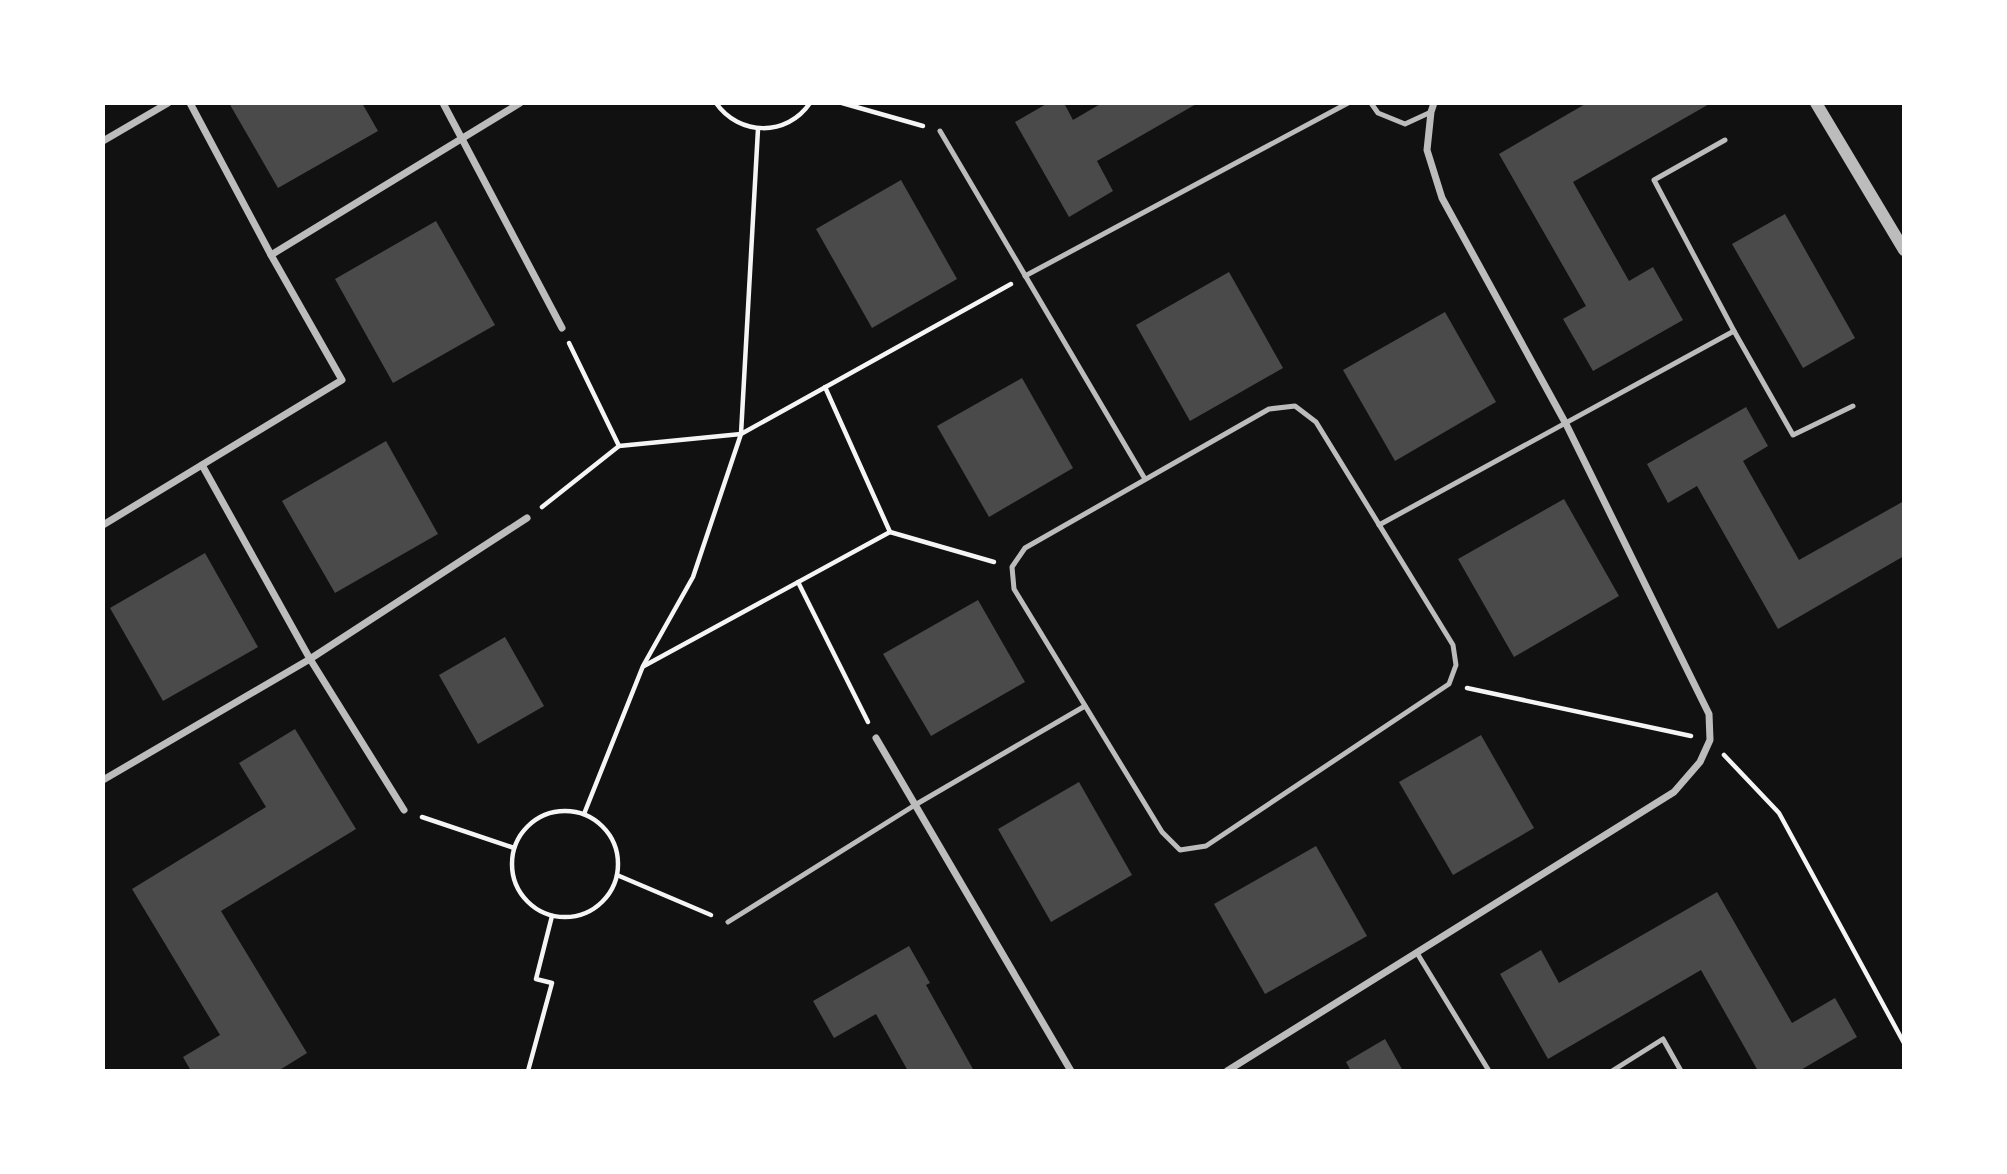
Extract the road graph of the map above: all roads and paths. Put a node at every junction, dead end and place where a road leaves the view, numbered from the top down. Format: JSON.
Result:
{"nodes":[{"id":1,"x":168,"y":103,"type":"edge"},
{"id":2,"x":190,"y":103,"type":"edge"},
{"id":3,"x":443,"y":103,"type":"edge"},
{"id":4,"x":520,"y":103,"type":"edge"},
{"id":5,"x":716,"y":103,"type":"edge"},
{"id":6,"x":810,"y":103,"type":"edge"},
{"id":7,"x":842,"y":103,"type":"edge"},
{"id":8,"x":1348,"y":103,"type":"edge"},
{"id":9,"x":1371,"y":103,"type":"edge"},
{"id":10,"x":1434,"y":103,"type":"edge"},
{"id":11,"x":1816,"y":103,"type":"edge"},
{"id":12,"x":1431,"y":112,"type":"junction"},
{"id":13,"x":758,"y":129,"type":"junction"},
{"id":14,"x":940,"y":131,"type":"joint"},
{"id":15,"x":463,"y":138,"type":"junction"},
{"id":16,"x":1725,"y":140,"type":"dead end"},
{"id":17,"x":103,"y":141,"type":"edge"},
{"id":18,"x":1899,"y":232,"type":"edge"},
{"id":19,"x":1904,"y":250,"type":"edge"},
{"id":20,"x":271,"y":255,"type":"junction"},
{"id":21,"x":1026,"y":276,"type":"junction"},
{"id":22,"x":562,"y":328,"type":"joint"},
{"id":23,"x":1734,"y":331,"type":"junction"},
{"id":24,"x":825,"y":387,"type":"junction"},
{"id":25,"x":1853,"y":407,"type":"dead end"},
{"id":26,"x":1566,"y":424,"type":"junction"},
{"id":27,"x":741,"y":434,"type":"junction"},
{"id":28,"x":619,"y":446,"type":"junction"},
{"id":29,"x":202,"y":465,"type":"junction"},
{"id":30,"x":1145,"y":479,"type":"junction"},
{"id":31,"x":527,"y":519,"type":"joint"},
{"id":32,"x":103,"y":525,"type":"edge"},
{"id":33,"x":1379,"y":525,"type":"junction"},
{"id":34,"x":890,"y":533,"type":"junction"},
{"id":35,"x":1012,"y":567,"type":"junction"},
{"id":36,"x":798,"y":582,"type":"junction"},
{"id":37,"x":310,"y":659,"type":"junction"},
{"id":38,"x":643,"y":666,"type":"junction"},
{"id":39,"x":1449,"y":684,"type":"junction"},
{"id":40,"x":1085,"y":706,"type":"junction"},
{"id":41,"x":876,"y":738,"type":"joint"},
{"id":42,"x":1710,"y":740,"type":"junction"},
{"id":43,"x":103,"y":780,"type":"edge"},
{"id":44,"x":915,"y":805,"type":"junction"},
{"id":45,"x":404,"y":810,"type":"joint"},
{"id":46,"x":584,"y":814,"type":"junction"},
{"id":47,"x":514,"y":848,"type":"junction"},
{"id":48,"x":617,"y":875,"type":"junction"},
{"id":49,"x":552,"y":916,"type":"junction"},
{"id":50,"x":728,"y":922,"type":"joint"},
{"id":51,"x":1417,"y":953,"type":"junction"},
{"id":52,"x":1904,"y":1043,"type":"edge"},
{"id":53,"x":528,"y":1071,"type":"edge"},
{"id":54,"x":1071,"y":1071,"type":"edge"},
{"id":55,"x":1227,"y":1071,"type":"edge"},
{"id":56,"x":1489,"y":1071,"type":"edge"},
{"id":57,"x":1612,"y":1071,"type":"edge"},
{"id":58,"x":1681,"y":1071,"type":"edge"}],
"edges":[{"from":1,"to":17,"type":"street"},
{"from":2,"to":20,"type":"street"},
{"from":3,"to":15,"type":"street"},
{"from":4,"to":15,"type":"street"},
{"from":5,"to":13,"type":"path"},
{"from":6,"to":13,"type":"path"},
{"from":7,"to":14,"type":"path"},
{"from":8,"to":21,"type":"lane"},
{"from":9,"to":12,"type":"lane"},
{"from":10,"to":12,"type":"street"},
{"from":11,"to":18,"type":"street"},
{"from":12,"to":26,"type":"street"},
{"from":13,"to":27,"type":"path"},
{"from":14,"to":21,"type":"lane"},
{"from":15,"to":20,"type":"street"},
{"from":15,"to":22,"type":"street"},
{"from":16,"to":23,"type":"lane"},
{"from":18,"to":19,"type":"street"},
{"from":20,"to":29,"type":"street"},
{"from":21,"to":24,"type":"path"},
{"from":21,"to":30,"type":"lane"},
{"from":22,"to":28,"type":"path"},
{"from":23,"to":25,"type":"lane"},
{"from":23,"to":26,"type":"lane"},
{"from":24,"to":27,"type":"path"},
{"from":24,"to":34,"type":"path"},
{"from":26,"to":33,"type":"lane"},
{"from":26,"to":42,"type":"street"},
{"from":27,"to":28,"type":"path"},
{"from":27,"to":38,"type":"path"},
{"from":28,"to":31,"type":"path"},
{"from":29,"to":32,"type":"street"},
{"from":29,"to":37,"type":"street"},
{"from":30,"to":33,"type":"lane"},
{"from":30,"to":35,"type":"lane"},
{"from":31,"to":37,"type":"street"},
{"from":33,"to":39,"type":"lane"},
{"from":34,"to":35,"type":"path"},
{"from":34,"to":36,"type":"path"},
{"from":35,"to":40,"type":"lane"},
{"from":36,"to":38,"type":"path"},
{"from":36,"to":41,"type":"path"},
{"from":37,"to":43,"type":"street"},
{"from":37,"to":45,"type":"street"},
{"from":38,"to":46,"type":"path"},
{"from":39,"to":40,"type":"lane"},
{"from":39,"to":42,"type":"path"},
{"from":40,"to":44,"type":"lane"},
{"from":41,"to":44,"type":"street"},
{"from":42,"to":51,"type":"street"},
{"from":42,"to":52,"type":"path"},
{"from":44,"to":50,"type":"lane"},
{"from":44,"to":54,"type":"street"},
{"from":45,"to":47,"type":"path"},
{"from":46,"to":47,"type":"path"},
{"from":46,"to":48,"type":"path"},
{"from":47,"to":49,"type":"path"},
{"from":48,"to":49,"type":"path"},
{"from":48,"to":50,"type":"path"},
{"from":49,"to":53,"type":"path"},
{"from":51,"to":55,"type":"street"},
{"from":51,"to":56,"type":"lane"},
{"from":57,"to":58,"type":"lane"}]}
